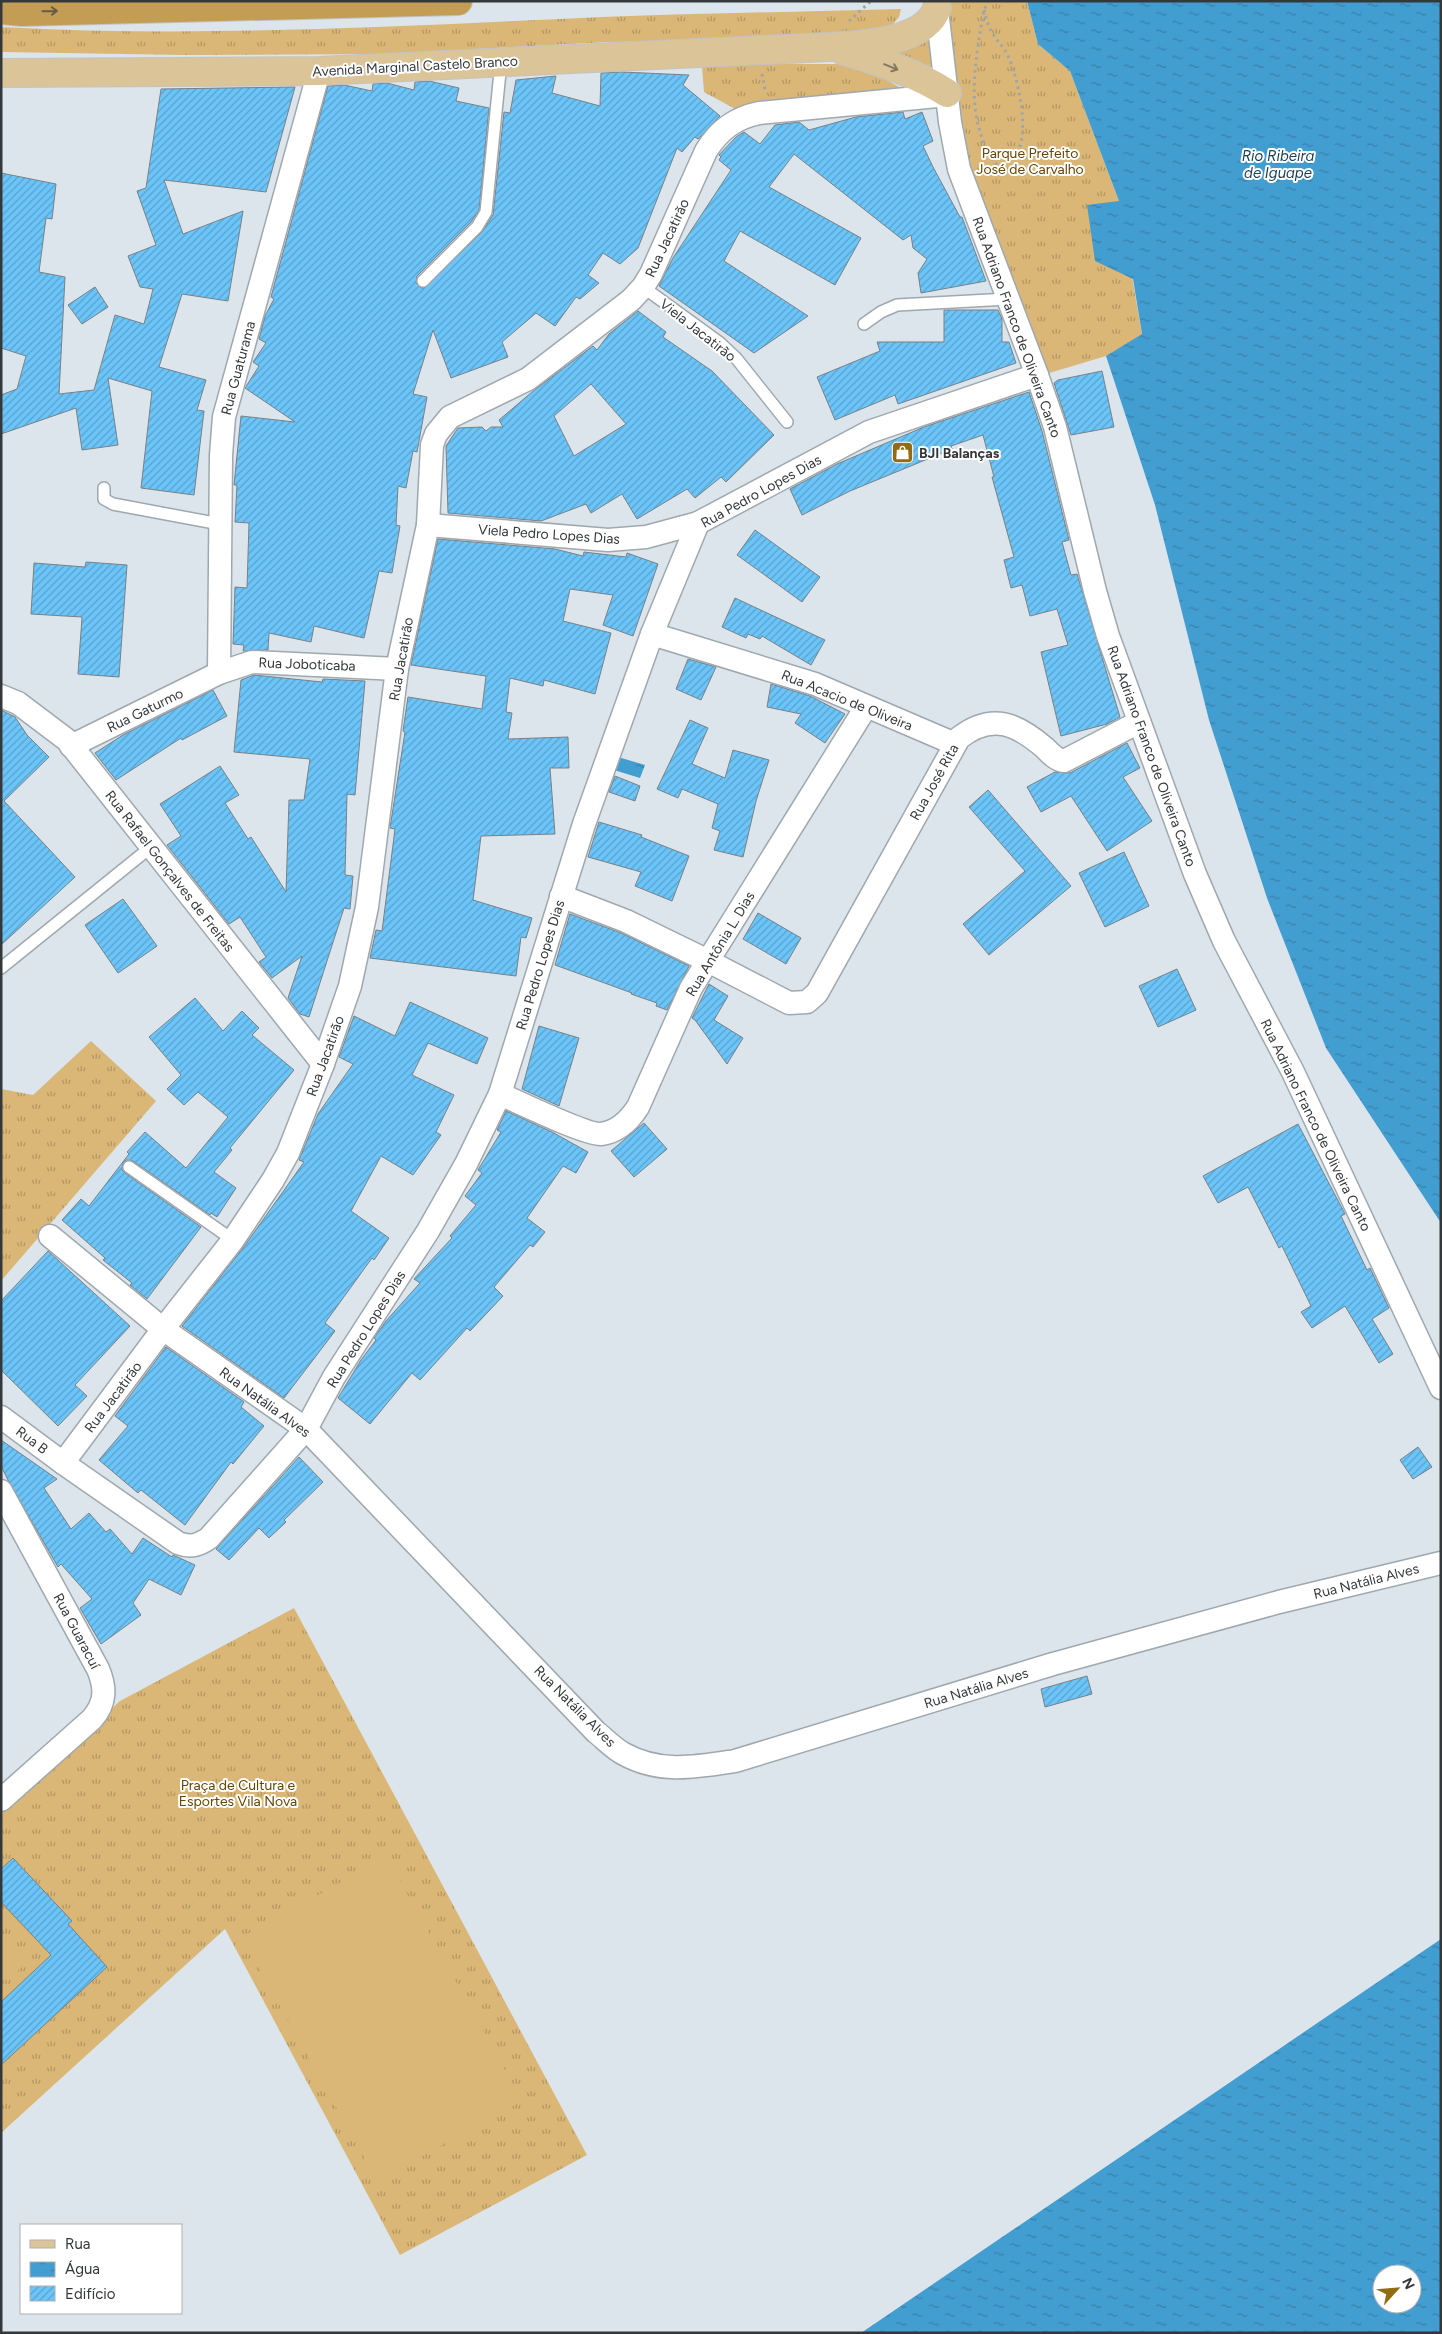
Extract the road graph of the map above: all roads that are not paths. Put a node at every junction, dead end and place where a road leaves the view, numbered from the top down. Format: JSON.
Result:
{"nodes":[{"id":1,"x":458,"y":1,"type":"edge"},
{"id":2,"x":936,"y":5,"type":"edge"},
{"id":3,"x":1,"y":10,"type":"edge"},
{"id":4,"x":828,"y":47,"type":"junction"},
{"id":5,"x":501,"y":62,"type":"junction"},
{"id":6,"x":319,"y":71,"type":"junction"},
{"id":7,"x":1,"y":73,"type":"edge"},
{"id":8,"x":948,"y":94,"type":"junction"},
{"id":9,"x":423,"y":281,"type":"dead end"},
{"id":10,"x":643,"y":287,"type":"junction"},
{"id":11,"x":1008,"y":299,"type":"junction"},
{"id":12,"x":864,"y":324,"type":"dead end"},
{"id":13,"x":1037,"y":375,"type":"junction"},
{"id":14,"x":787,"y":422,"type":"dead end"},
{"id":15,"x":104,"y":488,"type":"dead end"},
{"id":16,"x":698,"y":523,"type":"junction"},
{"id":17,"x":220,"y":524,"type":"junction"},
{"id":18,"x":428,"y":525,"type":"junction"},
{"id":19,"x":652,"y":634,"type":"junction"},
{"id":20,"x":398,"y":669,"type":"junction"},
{"id":21,"x":219,"y":673,"type":"junction"},
{"id":22,"x":1,"y":696,"type":"edge"},
{"id":23,"x":866,"y":707,"type":"junction"},
{"id":24,"x":1139,"y":722,"type":"junction"},
{"id":25,"x":955,"y":744,"type":"junction"},
{"id":26,"x":71,"y":746,"type":"junction"},
{"id":27,"x":151,"y":847,"type":"junction"},
{"id":28,"x":561,"y":896,"type":"junction"},
{"id":29,"x":708,"y":961,"type":"junction"},
{"id":30,"x":1,"y":968,"type":"edge"},
{"id":31,"x":323,"y":1064,"type":"junction"},
{"id":32,"x":500,"y":1094,"type":"junction"},
{"id":33,"x":129,"y":1167,"type":"dead end"},
{"id":34,"x":50,"y":1236,"type":"dead end"},
{"id":35,"x":234,"y":1240,"type":"junction"},
{"id":36,"x":163,"y":1329,"type":"junction"},
{"id":37,"x":1441,"y":1388,"type":"edge"},
{"id":38,"x":1,"y":1417,"type":"edge"},
{"id":39,"x":306,"y":1429,"type":"junction"},
{"id":40,"x":63,"y":1463,"type":"junction"},
{"id":41,"x":1,"y":1491,"type":"edge"},
{"id":42,"x":1441,"y":1563,"type":"edge"},
{"id":43,"x":1,"y":1800,"type":"edge"}],
"edges":[{"from":3,"to":1,"type":"highway","one_way":true},
{"from":2,"to":4,"type":"main road","name":"Avenida Marginal Castelo Branco"},
{"from":2,"to":8,"type":"street","name":"Rua Adriano Franco de Oliveira Canto"},
{"from":4,"to":5,"type":"main road","name":"Avenida Marginal Castelo Branco"},
{"from":4,"to":8,"type":"main road","name":"Avenida Marginal Castelo Branco","one_way":true},
{"from":5,"to":6,"type":"main road","name":"Avenida Marginal Castelo Branco"},
{"from":5,"to":9,"type":"lane"},
{"from":6,"to":7,"type":"main road","name":"Avenida Marginal Castelo Branco"},
{"from":6,"to":17,"type":"street","name":"Rua Guaturama"},
{"from":8,"to":10,"type":"street","name":"Rua Jacatirão"},
{"from":8,"to":11,"type":"street","name":"Rua Adriano Franco de Oliveira Canto"},
{"from":10,"to":14,"type":"lane","name":"Viela Jacatirão"},
{"from":10,"to":18,"type":"street","name":"Rua Jacatirão"},
{"from":11,"to":12,"type":"lane"},
{"from":11,"to":13,"type":"street","name":"Rua Adriano Franco de Oliveira Canto"},
{"from":13,"to":16,"type":"street","name":"Rua Pedro Lopes Dias"},
{"from":13,"to":24,"type":"street","name":"Rua Adriano Franco de Oliveira Canto"},
{"from":15,"to":17,"type":"lane"},
{"from":16,"to":18,"type":"street","name":"Viela Pedro Lopes Dias"},
{"from":16,"to":19,"type":"street","name":"Rua Pedro Lopes Dias"},
{"from":17,"to":21,"type":"street","name":"Rua Guaturama"},
{"from":18,"to":20,"type":"street","name":"Rua Jacatirão"},
{"from":19,"to":23,"type":"street","name":"Rua Acacio de Oliveira"},
{"from":19,"to":28,"type":"street","name":"Rua Pedro Lopes Dias"},
{"from":20,"to":21,"type":"street","name":"Rua Joboticaba"},
{"from":20,"to":31,"type":"street","name":"Rua Jacatirão"},
{"from":21,"to":26,"type":"street","name":"Rua Gaturmo"},
{"from":22,"to":26,"type":"street","name":"Rua Rafael Gonçalves de Freitas"},
{"from":23,"to":25,"type":"street","name":"Rua Acacio de Oliveira"},
{"from":23,"to":29,"type":"street","name":"Rua Antônia L. Dias"},
{"from":24,"to":25,"type":"street","name":"Rua José Rita"},
{"from":24,"to":37,"type":"street","name":"Rua Adriano Franco de Oliveira Canto"},
{"from":25,"to":29,"type":"street","name":"Rua José Rita"},
{"from":26,"to":27,"type":"street","name":"Rua Rafael Gonçalves de Freitas"},
{"from":27,"to":30,"type":"lane"},
{"from":27,"to":31,"type":"street","name":"Rua Rafael Gonçalves de Freitas"},
{"from":28,"to":29,"type":"street"},
{"from":28,"to":32,"type":"street","name":"Rua Pedro Lopes Dias"},
{"from":29,"to":32,"type":"street","name":"Rua Antônia L. Dias"},
{"from":31,"to":35,"type":"street","name":"Rua Jacatirão"},
{"from":32,"to":39,"type":"street","name":"Rua Pedro Lopes Dias"},
{"from":33,"to":35,"type":"lane"},
{"from":34,"to":36,"type":"street","name":"Rua Natália Alves"},
{"from":35,"to":36,"type":"street","name":"Rua Jacatirão"},
{"from":36,"to":39,"type":"street","name":"Rua Natália Alves"},
{"from":36,"to":40,"type":"street","name":"Rua Jacatirão"},
{"from":38,"to":40,"type":"street","name":"Rua B"},
{"from":39,"to":40,"type":"street","name":"Rua Pedro Lopes Dias"},
{"from":39,"to":42,"type":"street","name":"Rua Natália Alves"},
{"from":41,"to":43,"type":"street","name":"Rua Guaracuí"}]}
